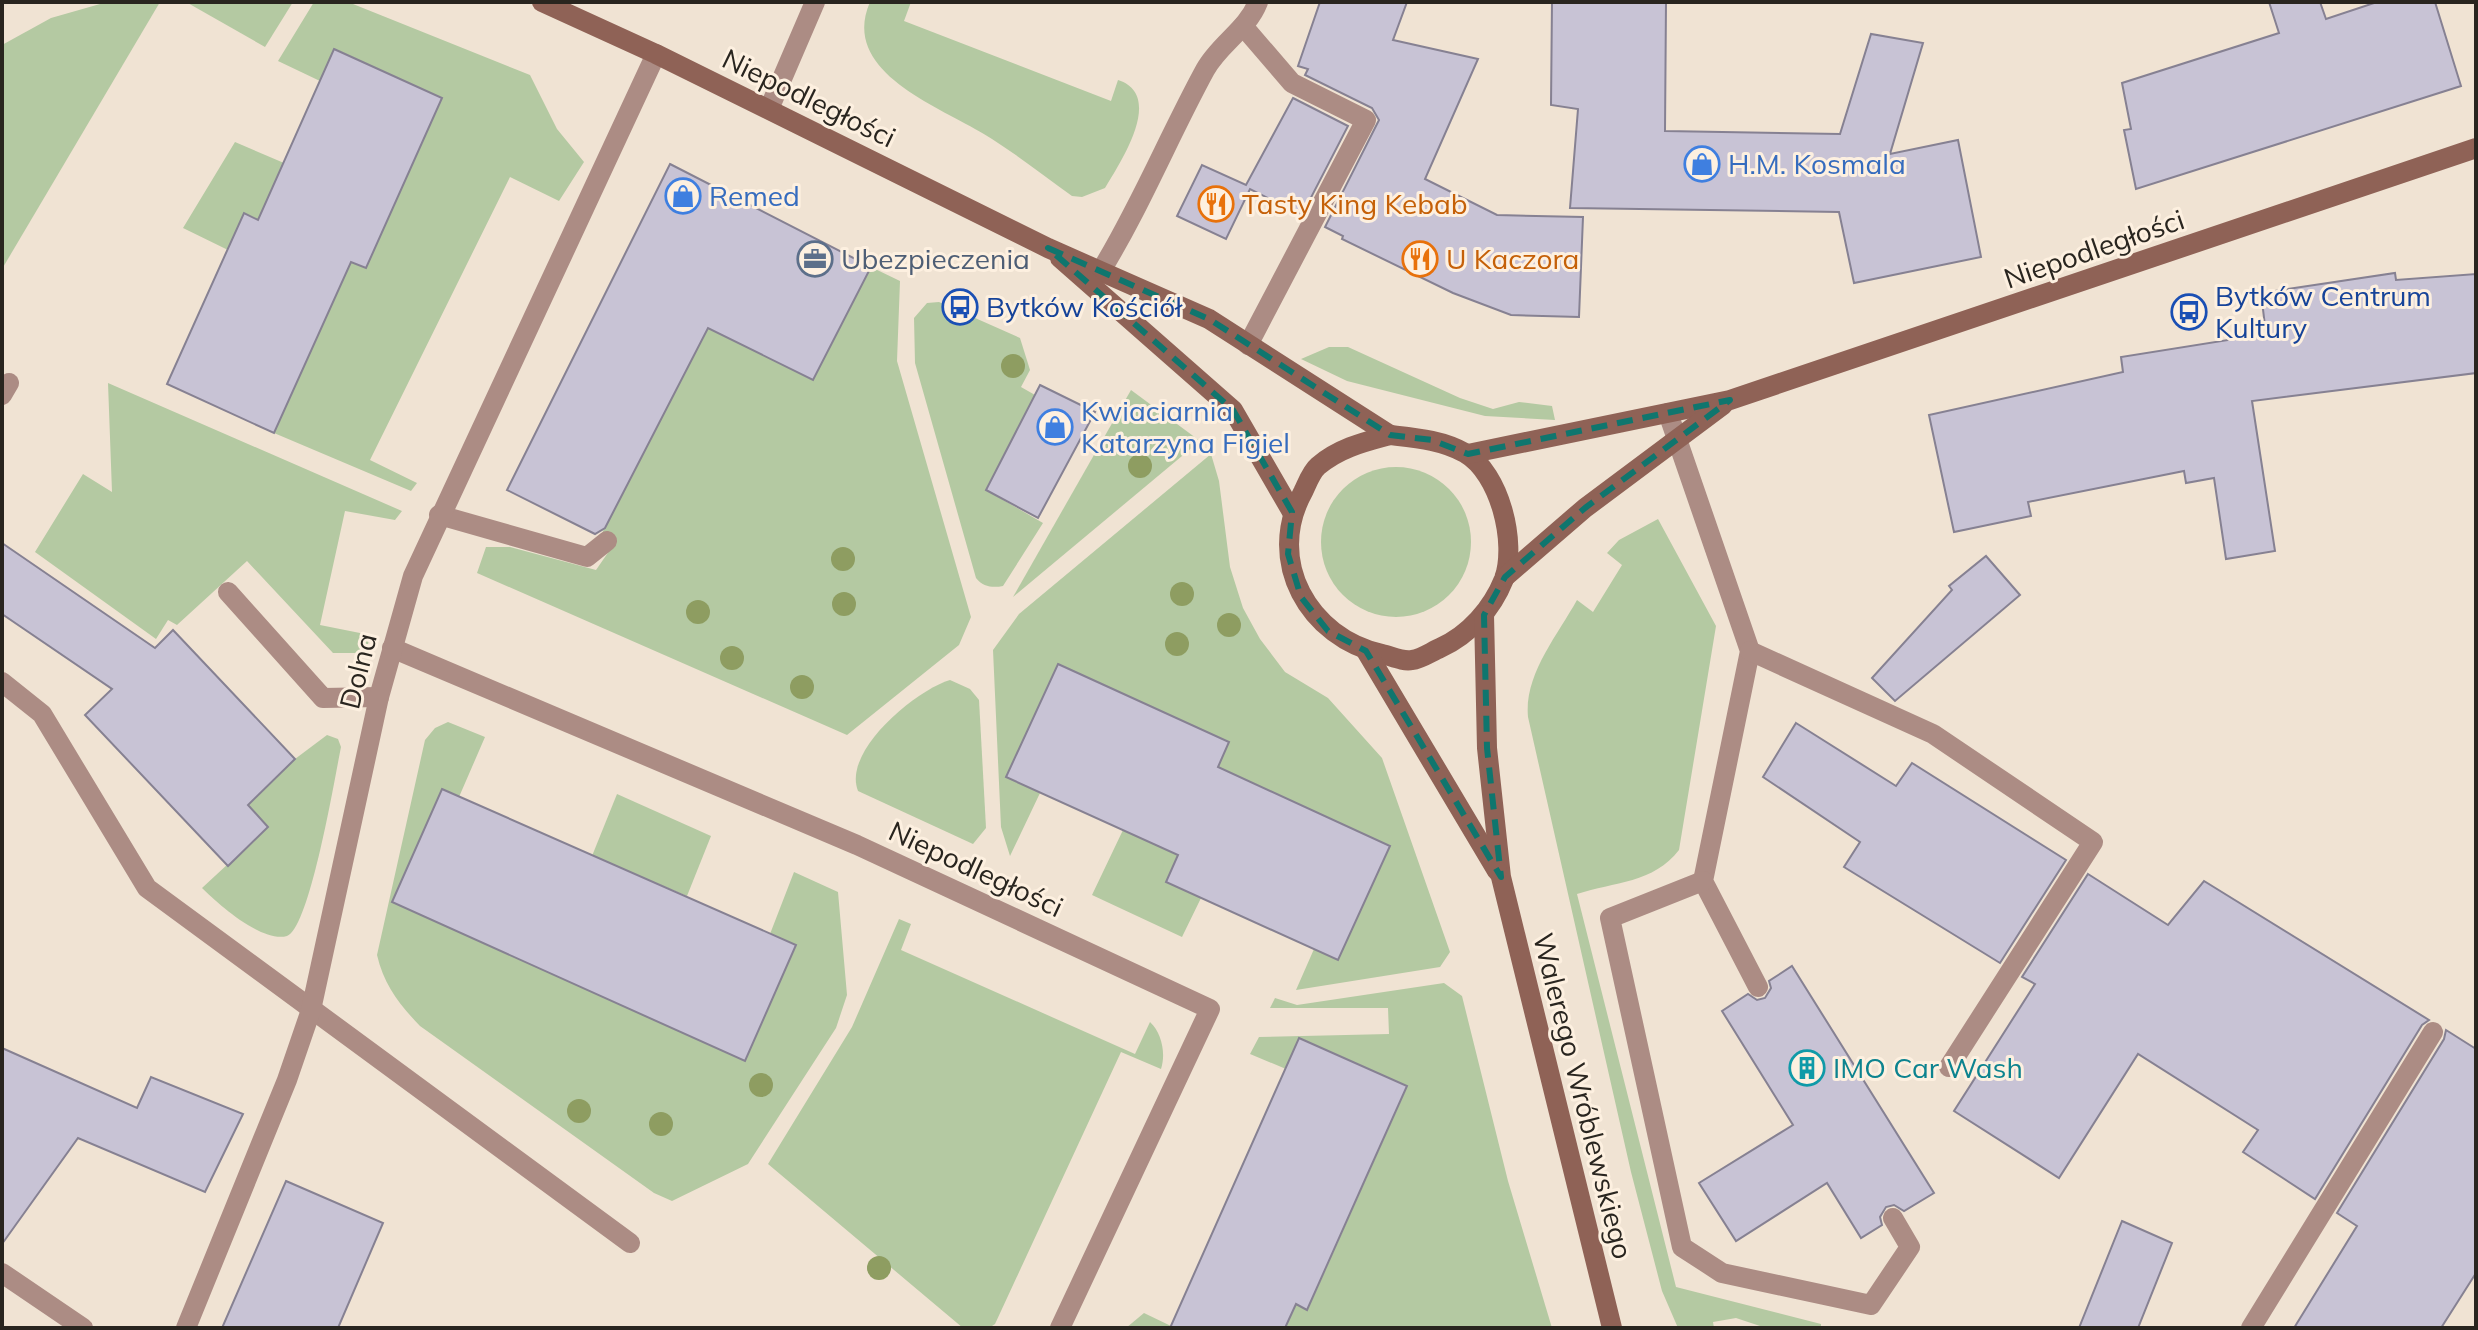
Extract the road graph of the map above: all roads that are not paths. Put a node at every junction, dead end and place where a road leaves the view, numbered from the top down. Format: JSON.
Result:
{"nodes":[{"id":1,"x":542,"y":2,"type":"edge"},
{"id":2,"x":815,"y":2,"type":"edge"},
{"id":3,"x":1258,"y":2,"type":"edge"},
{"id":4,"x":1243,"y":26,"type":"junction"},
{"id":5,"x":656,"y":54,"type":"junction"},
{"id":6,"x":769,"y":109,"type":"junction"},
{"id":7,"x":2476,"y":148,"type":"edge"},
{"id":8,"x":1048,"y":248,"type":"junction"},
{"id":9,"x":1102,"y":269,"type":"junction"},
{"id":10,"x":1248,"y":345,"type":"junction"},
{"id":11,"x":1730,"y":400,"type":"junction"},
{"id":12,"x":1668,"y":413,"type":"junction"},
{"id":13,"x":1390,"y":435,"type":"junction"},
{"id":14,"x":1677,"y":440,"type":"junction"},
{"id":15,"x":1468,"y":454,"type":"junction"},
{"id":16,"x":1292,"y":512,"type":"junction"},
{"id":17,"x":439,"y":515,"type":"junction"},
{"id":18,"x":607,"y":541,"type":"dead end"},
{"id":19,"x":1505,"y":577,"type":"junction"},
{"id":20,"x":228,"y":592,"type":"dead end"},
{"id":21,"x":1484,"y":615,"type":"junction"},
{"id":22,"x":392,"y":648,"type":"junction"},
{"id":23,"x":1366,"y":651,"type":"junction"},
{"id":24,"x":1750,"y":651,"type":"junction"},
{"id":25,"x":2,"y":682,"type":"edge"},
{"id":26,"x":379,"y":697,"type":"junction"},
{"id":27,"x":1501,"y":877,"type":"junction"},
{"id":28,"x":1703,"y":881,"type":"junction"},
{"id":29,"x":1758,"y":987,"type":"dead end"},
{"id":30,"x":311,"y":1010,"type":"junction"},
{"id":31,"x":2433,"y":1032,"type":"dead end"},
{"id":32,"x":1949,"y":1067,"type":"dead end"},
{"id":33,"x":1893,"y":1218,"type":"dead end"},
{"id":34,"x":630,"y":1243,"type":"dead end"},
{"id":35,"x":2,"y":1273,"type":"edge"},
{"id":36,"x":83,"y":1328,"type":"edge"},
{"id":37,"x":186,"y":1328,"type":"edge"},
{"id":38,"x":1060,"y":1328,"type":"edge"},
{"id":39,"x":1612,"y":1328,"type":"edge"},
{"id":40,"x":2251,"y":1328,"type":"edge"}],
"edges":[{"from":1,"to":5,"type":"street","name":"Niepodległości"},
{"from":2,"to":6,"type":"street"},
{"from":3,"to":4,"type":"street"},
{"from":4,"to":9,"type":"street"},
{"from":4,"to":10,"type":"street"},
{"from":5,"to":6,"type":"street","name":"Niepodległości"},
{"from":5,"to":17,"type":"street","name":"Dolna"},
{"from":6,"to":8,"type":"street","name":"Niepodległości"},
{"from":7,"to":11,"type":"street","name":"Niepodległości"},
{"from":8,"to":9,"type":"street","name":"Niepodległości"},
{"from":8,"to":16,"type":"street","name":"Niepodległości"},
{"from":9,"to":10,"type":"street","name":"Niepodległości"},
{"from":10,"to":13,"type":"street","name":"Niepodległości"},
{"from":11,"to":12,"type":"street","name":"Niepodległości"},
{"from":11,"to":14,"type":"street","name":"Niepodległości"},
{"from":12,"to":14,"type":"street"},
{"from":12,"to":15,"type":"street","name":"Niepodległości"},
{"from":13,"to":15,"type":"street"},
{"from":13,"to":16,"type":"street"},
{"from":14,"to":19,"type":"street","name":"Niepodległości"},
{"from":14,"to":24,"type":"street"},
{"from":15,"to":19,"type":"street"},
{"from":16,"to":23,"type":"street"},
{"from":17,"to":18,"type":"street"},
{"from":17,"to":22,"type":"street","name":"Dolna"},
{"from":19,"to":21,"type":"street"},
{"from":20,"to":26,"type":"street"},
{"from":21,"to":23,"type":"street"},
{"from":21,"to":27,"type":"street","name":"Walerego Wróblewskiego"},
{"from":22,"to":26,"type":"street","name":"Dolna"},
{"from":22,"to":38,"type":"street","name":"Niepodległości"},
{"from":23,"to":27,"type":"street","name":"Walerego Wróblewskiego"},
{"from":24,"to":28,"type":"street"},
{"from":24,"to":32,"type":"street"},
{"from":25,"to":30,"type":"street"},
{"from":26,"to":30,"type":"street","name":"Dolna"},
{"from":27,"to":39,"type":"street","name":"Walerego Wróblewskiego"},
{"from":28,"to":29,"type":"street"},
{"from":28,"to":33,"type":"street"},
{"from":30,"to":34,"type":"street"},
{"from":30,"to":37,"type":"street","name":"Dolna"},
{"from":31,"to":40,"type":"street"},
{"from":35,"to":36,"type":"street"}]}
